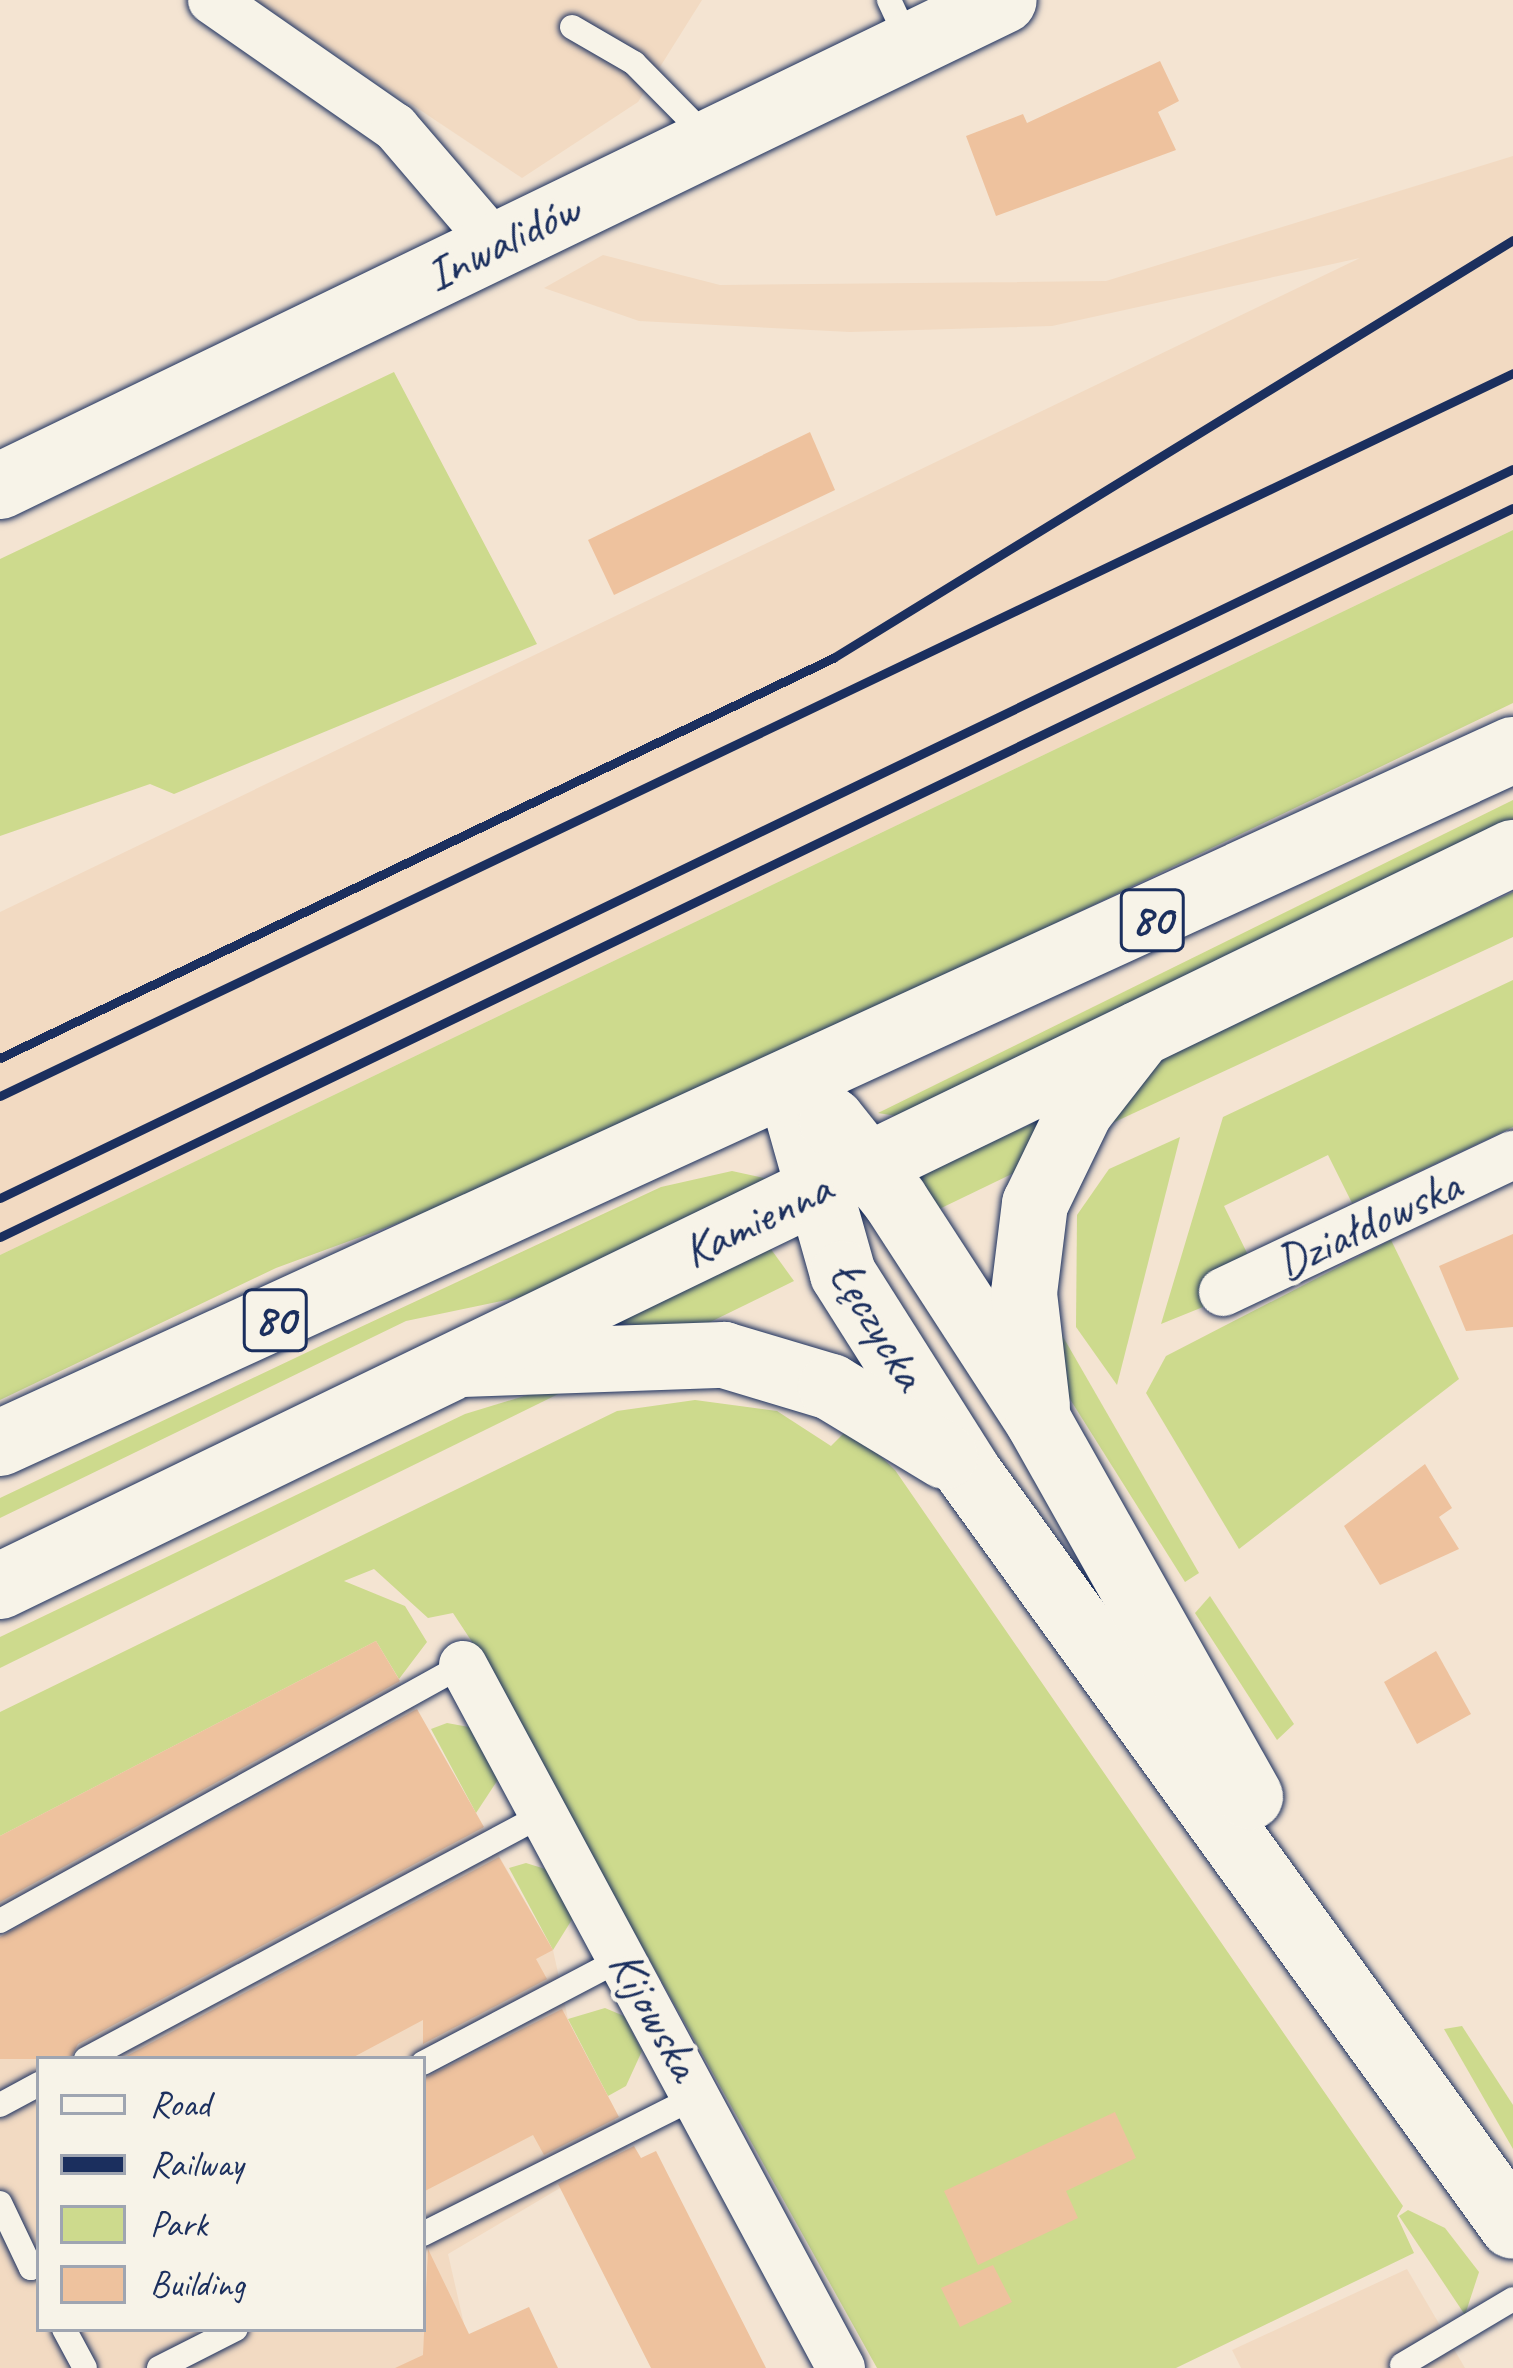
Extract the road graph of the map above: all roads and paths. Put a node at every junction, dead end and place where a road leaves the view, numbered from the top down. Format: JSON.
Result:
{"nodes":[{"id":1,"x":212,"y":0,"type":"edge"},
{"id":2,"x":1004,"y":0,"type":"edge"},
{"id":3,"x":899,"y":23,"type":"edge"},
{"id":4,"x":572,"y":27,"type":"dead end"},
{"id":5,"x":711,"y":140,"type":"junction"},
{"id":6,"x":496,"y":246,"type":"junction"},
{"id":7,"x":0,"y":486,"type":"edge"},
{"id":8,"x":1513,"y":750,"type":"edge"},
{"id":9,"x":1513,"y":853,"type":"edge"},
{"id":10,"x":1140,"y":1034,"type":"junction"},
{"id":11,"x":790,"y":1090,"type":"junction"},
{"id":12,"x":1513,"y":1155,"type":"edge"},
{"id":13,"x":870,"y":1165,"type":"junction"},
{"id":14,"x":812,"y":1193,"type":"junction"},
{"id":15,"x":1222,"y":1292,"type":"dead end"},
{"id":16,"x":454,"y":1364,"type":"junction"},
{"id":17,"x":1039,"y":1422,"type":"junction"},
{"id":18,"x":0,"y":1443,"type":"edge"},
{"id":19,"x":968,"y":1472,"type":"junction"},
{"id":20,"x":0,"y":1586,"type":"edge"},
{"id":21,"x":463,"y":1665,"type":"joint"},
{"id":22,"x":544,"y":1814,"type":"junction"},
{"id":23,"x":0,"y":1922,"type":"edge"},
{"id":24,"x":623,"y":1958,"type":"junction"},
{"id":25,"x":92,"y":2056,"type":"edge"},
{"id":26,"x":426,"y":2060,"type":"edge"},
{"id":27,"x":1399,"y":2061,"type":"junction"},
{"id":28,"x":36,"y":2086,"type":"edge"},
{"id":29,"x":699,"y":2095,"type":"junction"},
{"id":30,"x":0,"y":2105,"type":"edge"},
{"id":31,"x":0,"y":2203,"type":"edge"},
{"id":32,"x":1513,"y":2226,"type":"edge"},
{"id":33,"x":426,"y":2232,"type":"edge"},
{"id":34,"x":36,"y":2272,"type":"edge"},
{"id":35,"x":1513,"y":2299,"type":"edge"},
{"id":36,"x":66,"y":2332,"type":"edge"},
{"id":37,"x":230,"y":2332,"type":"edge"},
{"id":38,"x":1402,"y":2365,"type":"dead end"},
{"id":39,"x":85,"y":2368,"type":"edge"},
{"id":40,"x":159,"y":2368,"type":"edge"},
{"id":41,"x":841,"y":2368,"type":"edge"}],
"edges":[{"from":1,"to":6,"type":"street"},
{"from":2,"to":3,"type":"street","name":"Inwalidów"},
{"from":3,"to":5,"type":"street","name":"Inwalidów"},
{"from":4,"to":5,"type":"lane"},
{"from":5,"to":6,"type":"street","name":"Inwalidów"},
{"from":6,"to":7,"type":"street","name":"Inwalidów"},
{"from":8,"to":11,"type":"street","number":"80"},
{"from":9,"to":10,"type":"street","name":"Kamienna","number":"80"},
{"from":10,"to":13,"type":"street","name":"Kamienna","number":"80"},
{"from":10,"to":17,"type":"street"},
{"from":11,"to":13,"type":"street","name":"Łęczycka"},
{"from":11,"to":14,"type":"street","name":"Łęczycka"},
{"from":11,"to":18,"type":"street","number":"80"},
{"from":12,"to":15,"type":"street","name":"Działdowska"},
{"from":13,"to":14,"type":"street","name":"Kamienna","number":"80"},
{"from":13,"to":17,"type":"street","name":"Łęczycka"},
{"from":14,"to":16,"type":"street","name":"Kamienna","number":"80"},
{"from":14,"to":19,"type":"street","name":"Łęczycka"},
{"from":16,"to":19,"type":"street"},
{"from":16,"to":20,"type":"street","name":"Kamienna","number":"80"},
{"from":17,"to":27,"type":"street","name":"Łęczycka"},
{"from":19,"to":27,"type":"street","name":"Łęczycka"},
{"from":21,"to":22,"type":"street","name":"Kijowska"},
{"from":21,"to":23,"type":"lane"},
{"from":22,"to":24,"type":"street","name":"Kijowska"},
{"from":22,"to":25,"type":"lane"},
{"from":24,"to":26,"type":"lane"},
{"from":24,"to":29,"type":"street","name":"Kijowska"},
{"from":27,"to":32,"type":"street","name":"Łęczycka"},
{"from":28,"to":30,"type":"lane"},
{"from":29,"to":33,"type":"lane"},
{"from":29,"to":41,"type":"street","name":"Kijowska"},
{"from":31,"to":34,"type":"lane"},
{"from":35,"to":38,"type":"lane"},
{"from":36,"to":39,"type":"lane"},
{"from":37,"to":40,"type":"lane"}]}
